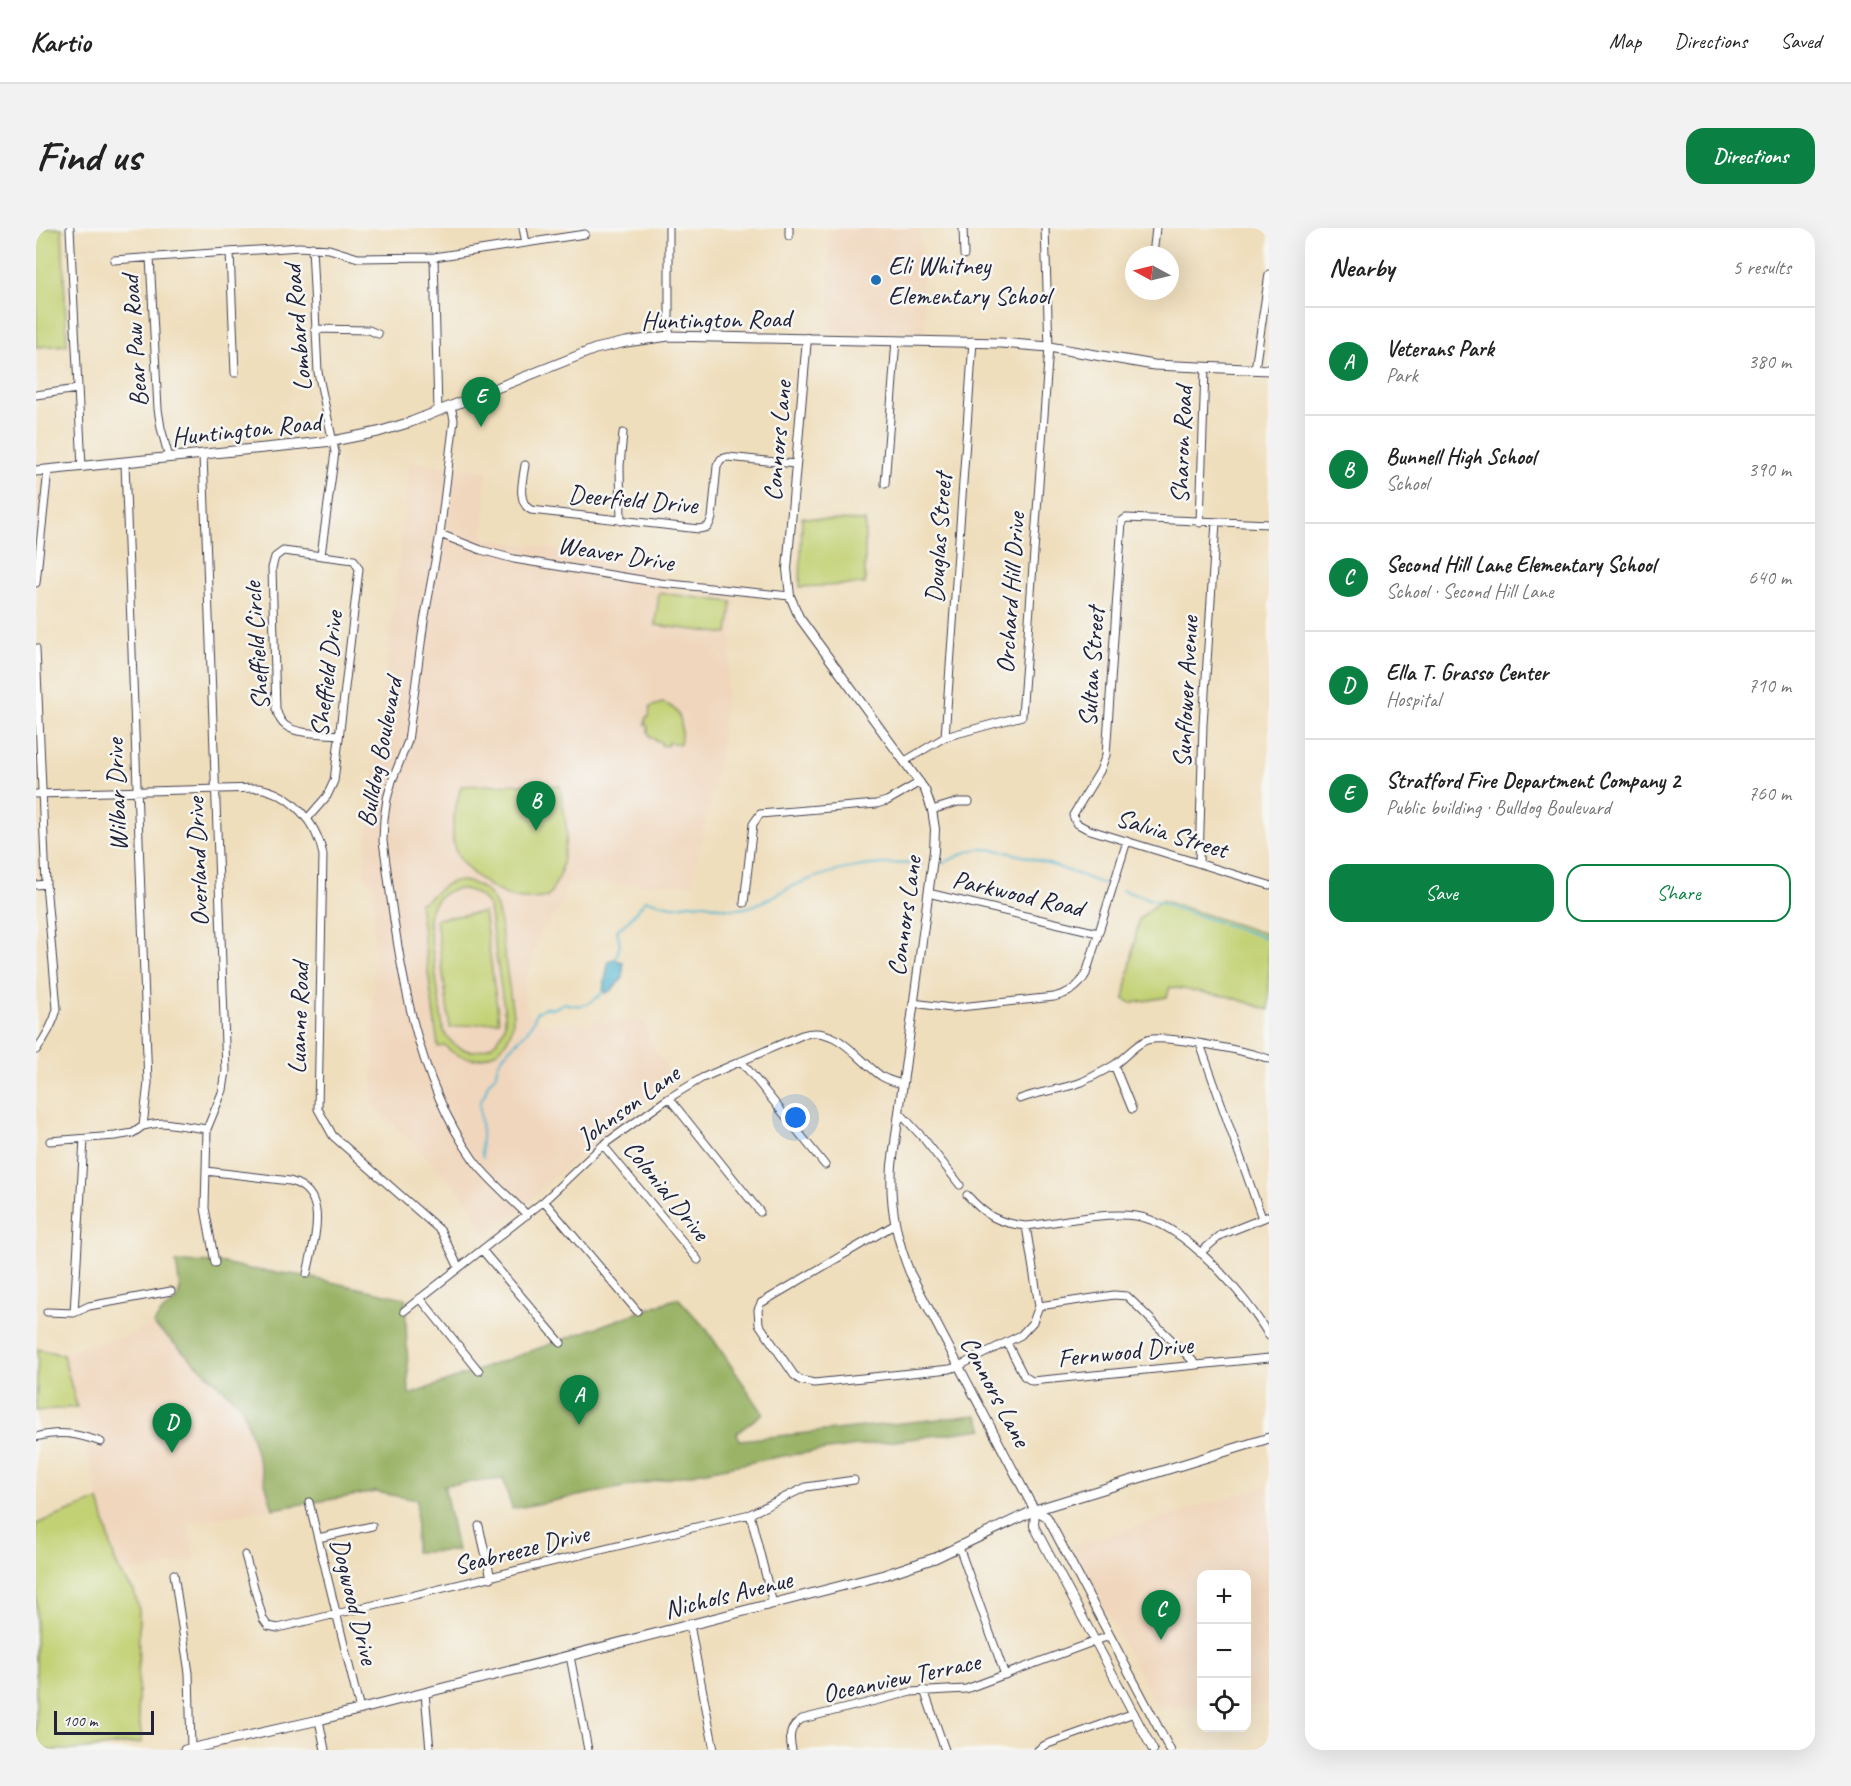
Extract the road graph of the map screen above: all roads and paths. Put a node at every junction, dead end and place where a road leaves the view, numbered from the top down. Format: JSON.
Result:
{"nodes":[{"id":1,"x":70,"y":228,"type":"edge"},
{"id":2,"x":523,"y":228,"type":"edge"},
{"id":3,"x":669,"y":228,"type":"edge"},
{"id":4,"x":963,"y":228,"type":"edge"},
{"id":5,"x":1045,"y":228,"type":"edge"},
{"id":6,"x":1156,"y":228,"type":"edge"},
{"id":7,"x":585,"y":234,"type":"dead end"},
{"id":8,"x":526,"y":243,"type":"junction"},
{"id":9,"x":1154,"y":246,"type":"edge"},
{"id":10,"x":312,"y":247,"type":"junction"},
{"id":11,"x":230,"y":252,"type":"junction"},
{"id":12,"x":964,"y":255,"type":"dead end"},
{"id":13,"x":150,"y":257,"type":"junction"},
{"id":14,"x":434,"y":257,"type":"junction"},
{"id":15,"x":114,"y":260,"type":"dead end"},
{"id":16,"x":1269,"y":274,"type":"edge"},
{"id":17,"x":315,"y":329,"type":"junction"},
{"id":18,"x":378,"y":334,"type":"dead end"},
{"id":19,"x":669,"y":336,"type":"junction"},
{"id":20,"x":807,"y":338,"type":"junction"},
{"id":21,"x":896,"y":340,"type":"junction"},
{"id":22,"x":973,"y":341,"type":"junction"},
{"id":23,"x":1049,"y":347,"type":"junction"},
{"id":24,"x":1205,"y":368,"type":"junction"},
{"id":25,"x":1255,"y":369,"type":"junction"},
{"id":26,"x":1269,"y":370,"type":"edge"},
{"id":27,"x":235,"y":373,"type":"dead end"},
{"id":28,"x":77,"y":389,"type":"junction"},
{"id":29,"x":36,"y":395,"type":"edge"},
{"id":30,"x":451,"y":406,"type":"junction"},
{"id":31,"x":438,"y":411,"type":"junction"},
{"id":32,"x":623,"y":433,"type":"dead end"},
{"id":33,"x":333,"y":441,"type":"junction"},
{"id":34,"x":203,"y":455,"type":"junction"},
{"id":35,"x":169,"y":458,"type":"junction"},
{"id":36,"x":125,"y":463,"type":"junction"},
{"id":37,"x":795,"y":464,"type":"junction"},
{"id":38,"x":525,"y":465,"type":"dead end"},
{"id":39,"x":82,"y":467,"type":"junction"},
{"id":40,"x":48,"y":470,"type":"junction"},
{"id":41,"x":36,"y":471,"type":"edge"},
{"id":42,"x":885,"y":484,"type":"dead end"},
{"id":43,"x":621,"y":521,"type":"junction"},
{"id":44,"x":1216,"y":522,"type":"junction"},
{"id":45,"x":1200,"y":523,"type":"junction"},
{"id":46,"x":1269,"y":524,"type":"edge"},
{"id":47,"x":440,"y":534,"type":"junction"},
{"id":48,"x":321,"y":555,"type":"junction"},
{"id":49,"x":36,"y":583,"type":"edge"},
{"id":50,"x":790,"y":596,"type":"junction"},
{"id":51,"x":36,"y":648,"type":"edge"},
{"id":52,"x":339,"y":735,"type":"junction"},
{"id":53,"x":945,"y":737,"type":"junction"},
{"id":54,"x":905,"y":761,"type":"junction"},
{"id":55,"x":920,"y":782,"type":"junction"},
{"id":56,"x":216,"y":788,"type":"junction"},
{"id":57,"x":137,"y":791,"type":"junction"},
{"id":58,"x":39,"y":794,"type":"edge"},
{"id":59,"x":969,"y":802,"type":"dead end"},
{"id":60,"x":932,"y":810,"type":"junction"},
{"id":61,"x":1075,"y":810,"type":"joint"},
{"id":62,"x":307,"y":819,"type":"junction"},
{"id":63,"x":1128,"y":841,"type":"junction"},
{"id":64,"x":1199,"y":863,"type":"junction"},
{"id":65,"x":46,"y":884,"type":"junction"},
{"id":66,"x":36,"y":885,"type":"edge"},
{"id":67,"x":1269,"y":885,"type":"edge"},
{"id":68,"x":928,"y":893,"type":"junction"},
{"id":69,"x":744,"y":903,"type":"dead end"},
{"id":70,"x":1098,"y":933,"type":"junction"},
{"id":71,"x":913,"y":1003,"type":"junction"},
{"id":72,"x":1200,"y":1044,"type":"junction"},
{"id":73,"x":36,"y":1050,"type":"edge"},
{"id":74,"x":1269,"y":1059,"type":"edge"},
{"id":75,"x":741,"y":1061,"type":"junction"},
{"id":76,"x":1114,"y":1065,"type":"junction"},
{"id":77,"x":902,"y":1084,"type":"junction"},
{"id":78,"x":669,"y":1098,"type":"junction"},
{"id":79,"x":1020,"y":1099,"type":"dead end"},
{"id":80,"x":1132,"y":1109,"type":"dead end"},
{"id":81,"x":899,"y":1112,"type":"junction"},
{"id":82,"x":143,"y":1126,"type":"junction"},
{"id":83,"x":207,"y":1129,"type":"junction"},
{"id":84,"x":84,"y":1138,"type":"junction"},
{"id":85,"x":50,"y":1141,"type":"dead end"},
{"id":86,"x":603,"y":1145,"type":"junction"},
{"id":87,"x":825,"y":1165,"type":"dead end"},
{"id":88,"x":206,"y":1171,"type":"junction"},
{"id":89,"x":960,"y":1185,"type":"dead end"},
{"id":90,"x":967,"y":1195,"type":"dead end"},
{"id":91,"x":544,"y":1201,"type":"junction"},
{"id":92,"x":760,"y":1212,"type":"dead end"},
{"id":93,"x":527,"y":1215,"type":"junction"},
{"id":94,"x":1265,"y":1217,"type":"edge"},
{"id":95,"x":894,"y":1225,"type":"junction"},
{"id":96,"x":1026,"y":1226,"type":"junction"},
{"id":97,"x":482,"y":1250,"type":"junction"},
{"id":98,"x":1200,"y":1253,"type":"junction"},
{"id":99,"x":698,"y":1260,"type":"dead end"},
{"id":100,"x":215,"y":1263,"type":"dead end"},
{"id":101,"x":459,"y":1268,"type":"junction"},
{"id":102,"x":307,"y":1274,"type":"dead end"},
{"id":103,"x":171,"y":1292,"type":"dead end"},
{"id":104,"x":420,"y":1298,"type":"junction"},
{"id":105,"x":1039,"y":1306,"type":"junction"},
{"id":106,"x":405,"y":1311,"type":"dead end"},
{"id":107,"x":637,"y":1311,"type":"dead end"},
{"id":108,"x":47,"y":1312,"type":"dead end"},
{"id":109,"x":74,"y":1313,"type":"junction"},
{"id":110,"x":1269,"y":1336,"type":"edge"},
{"id":111,"x":561,"y":1343,"type":"dead end"},
{"id":112,"x":1007,"y":1343,"type":"junction"},
{"id":113,"x":1269,"y":1358,"type":"edge"},
{"id":114,"x":1196,"y":1364,"type":"junction"},
{"id":115,"x":959,"y":1366,"type":"junction"},
{"id":116,"x":479,"y":1371,"type":"dead end"},
{"id":117,"x":36,"y":1437,"type":"edge"},
{"id":118,"x":1269,"y":1438,"type":"edge"},
{"id":119,"x":101,"y":1442,"type":"dead end"},
{"id":120,"x":854,"y":1480,"type":"dead end"},
{"id":121,"x":309,"y":1502,"type":"dead end"},
{"id":122,"x":1035,"y":1510,"type":"junction"},
{"id":123,"x":750,"y":1514,"type":"junction"},
{"id":124,"x":372,"y":1526,"type":"dead end"},
{"id":125,"x":478,"y":1526,"type":"dead end"},
{"id":126,"x":318,"y":1539,"type":"junction"},
{"id":127,"x":959,"y":1547,"type":"junction"},
{"id":128,"x":245,"y":1555,"type":"dead end"},
{"id":129,"x":174,"y":1574,"type":"dead end"},
{"id":130,"x":1078,"y":1575,"type":"junction"},
{"id":131,"x":491,"y":1578,"type":"junction"},
{"id":132,"x":1064,"y":1582,"type":"junction"},
{"id":133,"x":773,"y":1604,"type":"junction"},
{"id":134,"x":336,"y":1615,"type":"junction"},
{"id":135,"x":690,"y":1625,"type":"junction"},
{"id":136,"x":1109,"y":1636,"type":"junction"},
{"id":137,"x":1096,"y":1642,"type":"junction"},
{"id":138,"x":570,"y":1656,"type":"junction"},
{"id":139,"x":1005,"y":1675,"type":"junction"},
{"id":140,"x":924,"y":1690,"type":"junction"},
{"id":141,"x":425,"y":1693,"type":"junction"},
{"id":142,"x":1146,"y":1704,"type":"junction"},
{"id":143,"x":360,"y":1710,"type":"junction"},
{"id":144,"x":1134,"y":1713,"type":"junction"},
{"id":145,"x":319,"y":1720,"type":"junction"},
{"id":146,"x":187,"y":1750,"type":"edge"},
{"id":147,"x":325,"y":1750,"type":"edge"},
{"id":148,"x":430,"y":1750,"type":"edge"},
{"id":149,"x":588,"y":1750,"type":"edge"},
{"id":150,"x":714,"y":1750,"type":"edge"},
{"id":151,"x":792,"y":1750,"type":"edge"},
{"id":152,"x":945,"y":1750,"type":"edge"},
{"id":153,"x":1038,"y":1750,"type":"edge"},
{"id":154,"x":1153,"y":1750,"type":"edge"},
{"id":155,"x":1170,"y":1750,"type":"edge"}],
"edges":[{"from":1,"to":28,"type":"street"},
{"from":2,"to":8,"type":"street"},
{"from":3,"to":19,"type":"street"},
{"from":4,"to":12,"type":"street"},
{"from":5,"to":23,"type":"street"},
{"from":6,"to":9,"type":"street"},
{"from":7,"to":8,"type":"street"},
{"from":8,"to":14,"type":"street"},
{"from":10,"to":11,"type":"street"},
{"from":10,"to":14,"type":"street"},
{"from":10,"to":17,"type":"street","name":"Lombard Road"},
{"from":11,"to":13,"type":"street"},
{"from":11,"to":27,"type":"street"},
{"from":13,"to":15,"type":"street"},
{"from":13,"to":35,"type":"street","name":"Bear Paw Road"},
{"from":14,"to":31,"type":"street"},
{"from":16,"to":25,"type":"street"},
{"from":17,"to":18,"type":"street"},
{"from":17,"to":33,"type":"street","name":"Lombard Road"},
{"from":19,"to":20,"type":"main road","name":"Huntington Road"},
{"from":19,"to":30,"type":"main road","name":"Huntington Road"},
{"from":20,"to":21,"type":"main road","name":"Huntington Road"},
{"from":20,"to":37,"type":"street","name":"Connors Lane"},
{"from":21,"to":22,"type":"main road","name":"Huntington Road"},
{"from":21,"to":42,"type":"street"},
{"from":22,"to":23,"type":"main road","name":"Huntington Road"},
{"from":22,"to":53,"type":"street","name":"Douglas Street"},
{"from":23,"to":24,"type":"main road","name":"Huntington Road"},
{"from":23,"to":53,"type":"street","name":"Orchard Hill Drive"},
{"from":24,"to":25,"type":"main road","name":"Huntington Road"},
{"from":24,"to":45,"type":"street","name":"Sharon Road"},
{"from":25,"to":26,"type":"main road","name":"Huntington Road"},
{"from":28,"to":29,"type":"street"},
{"from":28,"to":39,"type":"street"},
{"from":30,"to":31,"type":"main road","name":"Huntington Road"},
{"from":30,"to":47,"type":"street","name":"Bulldog Boulevard"},
{"from":31,"to":33,"type":"main road","name":"Huntington Road"},
{"from":32,"to":43,"type":"street"},
{"from":33,"to":34,"type":"main road","name":"Huntington Road"},
{"from":33,"to":48,"type":"street","name":"Lombard Road"},
{"from":34,"to":35,"type":"main road","name":"Huntington Road"},
{"from":34,"to":56,"type":"street","name":"Overland Drive"},
{"from":35,"to":36,"type":"main road","name":"Huntington Road"},
{"from":36,"to":39,"type":"main road","name":"Huntington Road"},
{"from":36,"to":57,"type":"street","name":"Wilbar Drive"},
{"from":37,"to":43,"type":"street","name":"Deerfield Drive"},
{"from":37,"to":50,"type":"street","name":"Connors Lane"},
{"from":38,"to":43,"type":"street","name":"Deerfield Drive"},
{"from":39,"to":40,"type":"main road","name":"Huntington Road"},
{"from":40,"to":41,"type":"main road","name":"Huntington Road"},
{"from":40,"to":49,"type":"street"},
{"from":44,"to":45,"type":"street"},
{"from":44,"to":46,"type":"street"},
{"from":44,"to":64,"type":"street","name":"Sunflower Avenue"},
{"from":45,"to":61,"type":"street","name":"Sultan Street"},
{"from":47,"to":50,"type":"street","name":"Weaver Drive"},
{"from":47,"to":93,"type":"street","name":"Bulldog Boulevard"},
{"from":48,"to":52,"type":"street","name":"Sheffield Drive"},
{"from":48,"to":52,"type":"street","name":"Sheffield Circle"},
{"from":50,"to":54,"type":"street","name":"Connors Lane"},
{"from":51,"to":58,"type":"street"},
{"from":52,"to":62,"type":"street","name":"Sheffield Drive"},
{"from":53,"to":54,"type":"street","name":"Orchard Hill Drive"},
{"from":54,"to":55,"type":"street","name":"Connors Lane"},
{"from":55,"to":60,"type":"street","name":"Connors Lane"},
{"from":55,"to":69,"type":"street"},
{"from":56,"to":57,"type":"street","name":"Luanne Road"},
{"from":56,"to":62,"type":"street","name":"Luanne Road"},
{"from":56,"to":83,"type":"street","name":"Overland Drive"},
{"from":57,"to":58,"type":"street","name":"Luanne Road"},
{"from":57,"to":82,"type":"street","name":"Wilbar Drive"},
{"from":58,"to":65,"type":"street"},
{"from":59,"to":60,"type":"street"},
{"from":60,"to":68,"type":"street","name":"Connors Lane"},
{"from":61,"to":63,"type":"street","name":"Salvia Street"},
{"from":62,"to":101,"type":"street","name":"Luanne Road"},
{"from":63,"to":64,"type":"street","name":"Salvia Street"},
{"from":63,"to":70,"type":"street"},
{"from":64,"to":67,"type":"street","name":"Salvia Street"},
{"from":65,"to":66,"type":"street"},
{"from":65,"to":73,"type":"street"},
{"from":68,"to":70,"type":"street","name":"Parkwood Road"},
{"from":68,"to":71,"type":"street","name":"Connors Lane"},
{"from":70,"to":71,"type":"street"},
{"from":71,"to":77,"type":"street","name":"Connors Lane"},
{"from":72,"to":74,"type":"street"},
{"from":72,"to":76,"type":"street"},
{"from":72,"to":94,"type":"street"},
{"from":75,"to":77,"type":"street","name":"Johnson Lane"},
{"from":75,"to":78,"type":"street","name":"Johnson Lane"},
{"from":75,"to":87,"type":"street"},
{"from":76,"to":79,"type":"street"},
{"from":76,"to":80,"type":"street"},
{"from":77,"to":81,"type":"street","name":"Connors Lane"},
{"from":78,"to":86,"type":"street","name":"Johnson Lane"},
{"from":78,"to":92,"type":"street"},
{"from":81,"to":89,"type":"street"},
{"from":81,"to":95,"type":"street","name":"Connors Lane"},
{"from":82,"to":83,"type":"street"},
{"from":82,"to":84,"type":"street"},
{"from":83,"to":88,"type":"street","name":"Overland Drive"},
{"from":84,"to":85,"type":"street"},
{"from":84,"to":109,"type":"street"},
{"from":86,"to":91,"type":"street","name":"Johnson Lane"},
{"from":86,"to":99,"type":"street","name":"Colonial Drive"},
{"from":88,"to":100,"type":"street","name":"Overland Drive"},
{"from":88,"to":102,"type":"street"},
{"from":90,"to":96,"type":"street"},
{"from":91,"to":93,"type":"street","name":"Johnson Lane"},
{"from":91,"to":107,"type":"street"},
{"from":93,"to":97,"type":"street","name":"Johnson Lane"},
{"from":94,"to":98,"type":"street"},
{"from":95,"to":115,"type":"street","name":"Connors Lane"},
{"from":95,"to":115,"type":"street"},
{"from":96,"to":98,"type":"street"},
{"from":96,"to":105,"type":"street"},
{"from":97,"to":101,"type":"street","name":"Johnson Lane"},
{"from":97,"to":111,"type":"street"},
{"from":98,"to":110,"type":"street"},
{"from":101,"to":104,"type":"street","name":"Johnson Lane"},
{"from":103,"to":109,"type":"street"},
{"from":104,"to":106,"type":"street","name":"Johnson Lane"},
{"from":104,"to":116,"type":"street"},
{"from":105,"to":112,"type":"street"},
{"from":105,"to":114,"type":"street"},
{"from":108,"to":109,"type":"street"},
{"from":112,"to":114,"type":"street","name":"Fernwood Drive"},
{"from":112,"to":115,"type":"street"},
{"from":113,"to":114,"type":"street","name":"Fernwood Drive"},
{"from":115,"to":122,"type":"street","name":"Connors Lane"},
{"from":117,"to":119,"type":"street"},
{"from":118,"to":122,"type":"main road","name":"Nichols Avenue"},
{"from":120,"to":123,"type":"street","name":"Seabreeze Drive"},
{"from":121,"to":126,"type":"street","name":"Dogwood Drive"},
{"from":122,"to":127,"type":"main road","name":"Nichols Avenue"},
{"from":122,"to":130,"type":"street"},
{"from":122,"to":132,"type":"street"},
{"from":123,"to":131,"type":"street","name":"Seabreeze Drive"},
{"from":123,"to":133,"type":"street"},
{"from":124,"to":126,"type":"street"},
{"from":125,"to":131,"type":"street"},
{"from":126,"to":134,"type":"street","name":"Dogwood Drive"},
{"from":127,"to":133,"type":"main road","name":"Nichols Avenue"},
{"from":127,"to":139,"type":"street"},
{"from":128,"to":134,"type":"street","name":"Seabreeze Drive"},
{"from":129,"to":146,"type":"street"},
{"from":130,"to":132,"type":"street"},
{"from":130,"to":136,"type":"street"},
{"from":131,"to":134,"type":"street","name":"Seabreeze Drive"},
{"from":132,"to":137,"type":"street"},
{"from":133,"to":135,"type":"main road","name":"Nichols Avenue"},
{"from":134,"to":143,"type":"street","name":"Dogwood Drive"},
{"from":135,"to":138,"type":"main road","name":"Nichols Avenue"},
{"from":135,"to":150,"type":"street"},
{"from":136,"to":137,"type":"street","name":"Oceanview Terrace"},
{"from":136,"to":142,"type":"street"},
{"from":137,"to":139,"type":"street","name":"Oceanview Terrace"},
{"from":137,"to":144,"type":"street"},
{"from":138,"to":141,"type":"main road","name":"Nichols Avenue"},
{"from":138,"to":149,"type":"street"},
{"from":139,"to":140,"type":"street","name":"Oceanview Terrace"},
{"from":140,"to":151,"type":"street","name":"Oceanview Terrace"},
{"from":140,"to":152,"type":"street"},
{"from":141,"to":143,"type":"main road","name":"Nichols Avenue"},
{"from":141,"to":148,"type":"street"},
{"from":142,"to":144,"type":"street"},
{"from":142,"to":155,"type":"street"},
{"from":143,"to":145,"type":"main road","name":"Nichols Avenue"},
{"from":144,"to":153,"type":"street"},
{"from":144,"to":154,"type":"street"},
{"from":145,"to":146,"type":"main road","name":"Nichols Avenue"},
{"from":145,"to":147,"type":"street"}]}
